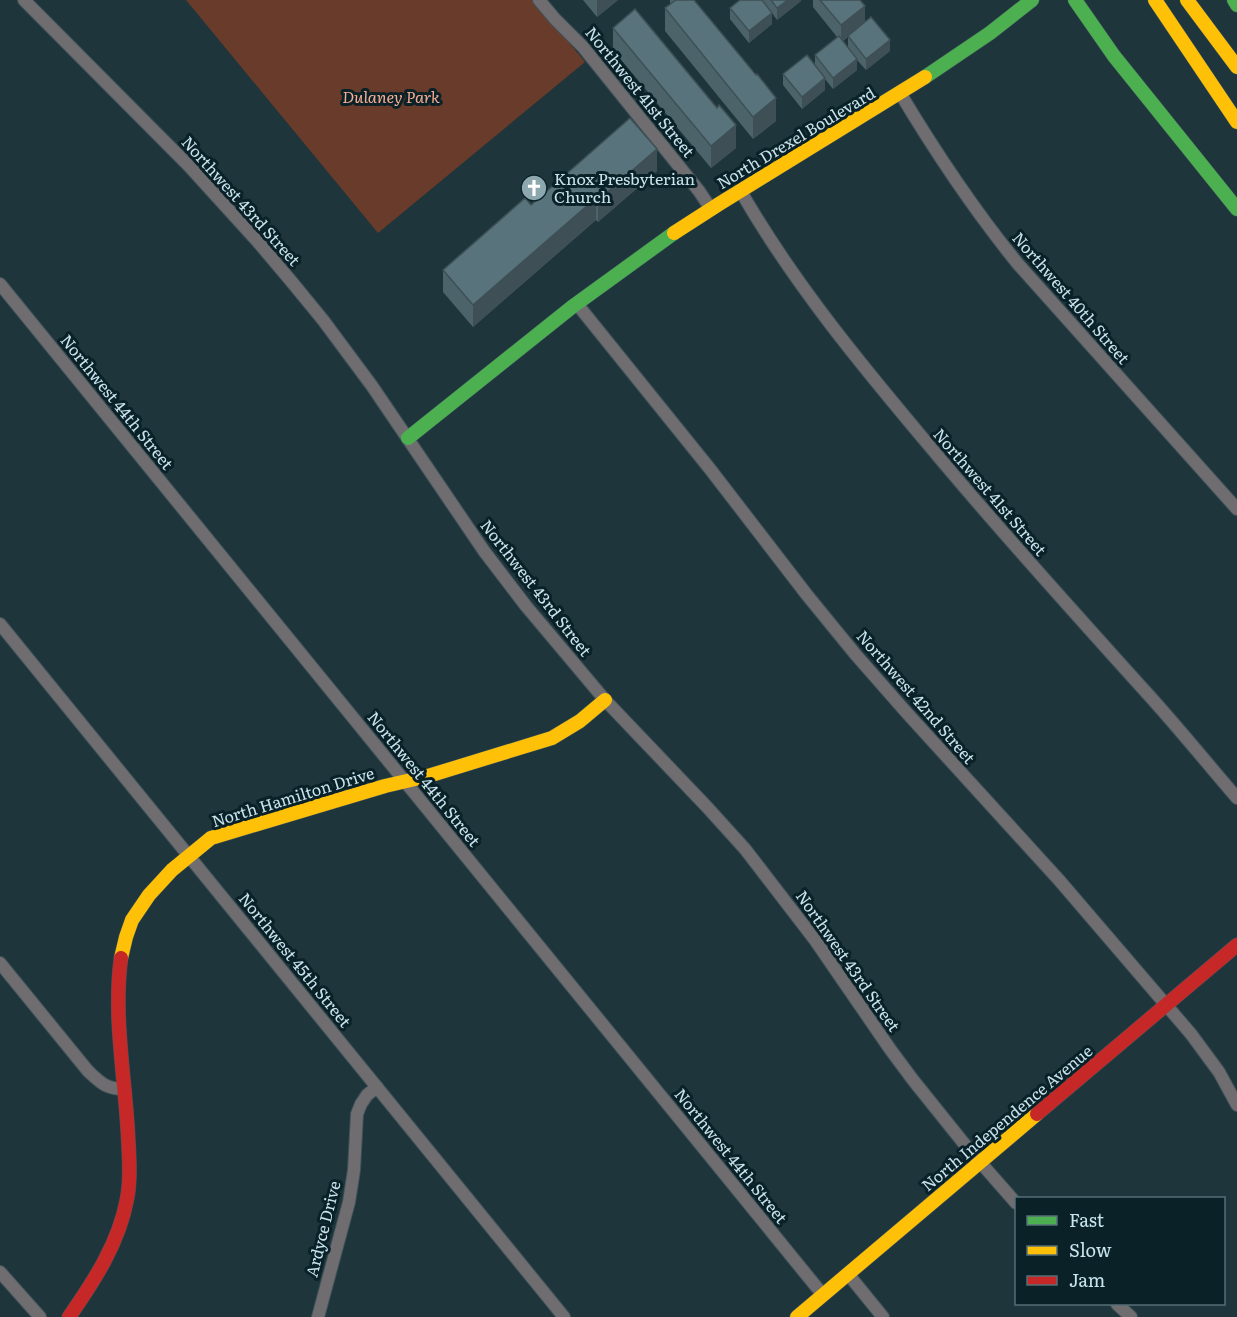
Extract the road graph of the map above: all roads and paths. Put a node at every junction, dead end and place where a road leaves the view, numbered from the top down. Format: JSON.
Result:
{"nodes":[{"id":1,"x":24,"y":0,"type":"edge"},
{"id":2,"x":539,"y":0,"type":"edge"},
{"id":3,"x":1032,"y":0,"type":"edge"},
{"id":4,"x":1075,"y":0,"type":"edge"},
{"id":5,"x":1155,"y":0,"type":"edge"},
{"id":6,"x":1234,"y":0,"type":"edge"},
{"id":7,"x":1237,"y":4,"type":"edge"},
{"id":8,"x":1182,"y":5,"type":"edge"},
{"id":9,"x":1237,"y":68,"type":"edge"},
{"id":10,"x":900,"y":93,"type":"junction"},
{"id":11,"x":1237,"y":121,"type":"edge"},
{"id":12,"x":740,"y":190,"type":"junction"},
{"id":13,"x":711,"y":209,"type":"junction"},
{"id":14,"x":1237,"y":209,"type":"edge"},
{"id":15,"x":0,"y":284,"type":"edge"},
{"id":16,"x":577,"y":304,"type":"junction"},
{"id":17,"x":408,"y":438,"type":"junction"},
{"id":18,"x":1237,"y":509,"type":"edge"},
{"id":19,"x":0,"y":624,"type":"edge"},
{"id":20,"x":605,"y":700,"type":"junction"},
{"id":21,"x":404,"y":782,"type":"junction"},
{"id":22,"x":1237,"y":798,"type":"edge"},
{"id":23,"x":188,"y":856,"type":"junction"},
{"id":24,"x":1237,"y":945,"type":"edge"},
{"id":25,"x":0,"y":963,"type":"edge"},
{"id":26,"x":1166,"y":1005,"type":"junction"},
{"id":27,"x":377,"y":1086,"type":"junction"},
{"id":28,"x":124,"y":1089,"type":"junction"},
{"id":29,"x":1237,"y":1105,"type":"edge"},
{"id":30,"x":980,"y":1162,"type":"junction"},
{"id":31,"x":1015,"y":1201,"type":"edge"},
{"id":32,"x":0,"y":1272,"type":"edge"},
{"id":33,"x":848,"y":1274,"type":"junction"},
{"id":34,"x":823,"y":1295,"type":"junction"},
{"id":35,"x":1118,"y":1305,"type":"edge"},
{"id":36,"x":319,"y":1316,"type":"edge"},
{"id":37,"x":40,"y":1317,"type":"edge"},
{"id":38,"x":69,"y":1317,"type":"edge"},
{"id":39,"x":564,"y":1317,"type":"edge"},
{"id":40,"x":797,"y":1317,"type":"edge"},
{"id":41,"x":883,"y":1317,"type":"edge"},
{"id":42,"x":1131,"y":1317,"type":"edge"}],
"edges":[{"from":1,"to":17,"type":"street","name":"Northwest 43rd Street"},
{"from":2,"to":13,"type":"street","name":"Northwest 41st Street"},
{"from":3,"to":10,"type":"main road","name":"North Drexel Boulevard"},
{"from":4,"to":14,"type":"main road"},
{"from":5,"to":11,"type":"main road"},
{"from":6,"to":7,"type":"main road"},
{"from":8,"to":9,"type":"main road"},
{"from":8,"to":11,"type":"main road"},
{"from":10,"to":12,"type":"main road","name":"North Drexel Boulevard"},
{"from":10,"to":18,"type":"street","name":"Northwest 40th Street"},
{"from":12,"to":13,"type":"main road","name":"North Drexel Boulevard"},
{"from":12,"to":22,"type":"street","name":"Northwest 41st Street"},
{"from":13,"to":16,"type":"main road","name":"North Drexel Boulevard"},
{"from":15,"to":21,"type":"street","name":"Northwest 44th Street"},
{"from":16,"to":17,"type":"main road","name":"North Drexel Boulevard"},
{"from":16,"to":26,"type":"street","name":"Northwest 42nd Street"},
{"from":17,"to":20,"type":"street","name":"Northwest 43rd Street"},
{"from":19,"to":23,"type":"street","name":"Northwest 45th Street"},
{"from":20,"to":21,"type":"main road","name":"North Hamilton Drive"},
{"from":20,"to":30,"type":"street","name":"Northwest 43rd Street"},
{"from":21,"to":23,"type":"main road","name":"North Hamilton Drive"},
{"from":21,"to":34,"type":"street","name":"Northwest 44th Street"},
{"from":23,"to":27,"type":"street","name":"Northwest 45th Street"},
{"from":23,"to":28,"type":"main road","name":"North Hamilton Drive"},
{"from":24,"to":26,"type":"main road","name":"North Independence Avenue"},
{"from":25,"to":28,"type":"street"},
{"from":26,"to":29,"type":"street","name":"Northwest 42nd Street"},
{"from":26,"to":30,"type":"main road","name":"North Independence Avenue"},
{"from":27,"to":36,"type":"street","name":"Ardyce Drive"},
{"from":27,"to":39,"type":"street","name":"Northwest 45th Street"},
{"from":28,"to":38,"type":"main road","name":"North Hamilton Drive"},
{"from":30,"to":31,"type":"street","name":"Northwest 43rd Street"},
{"from":30,"to":33,"type":"main road","name":"North Independence Avenue"},
{"from":32,"to":37,"type":"street"},
{"from":33,"to":34,"type":"main road","name":"North Independence Avenue"},
{"from":33,"to":41,"type":"street"},
{"from":34,"to":40,"type":"main road","name":"North Independence Avenue"},
{"from":35,"to":42,"type":"street"}]}
